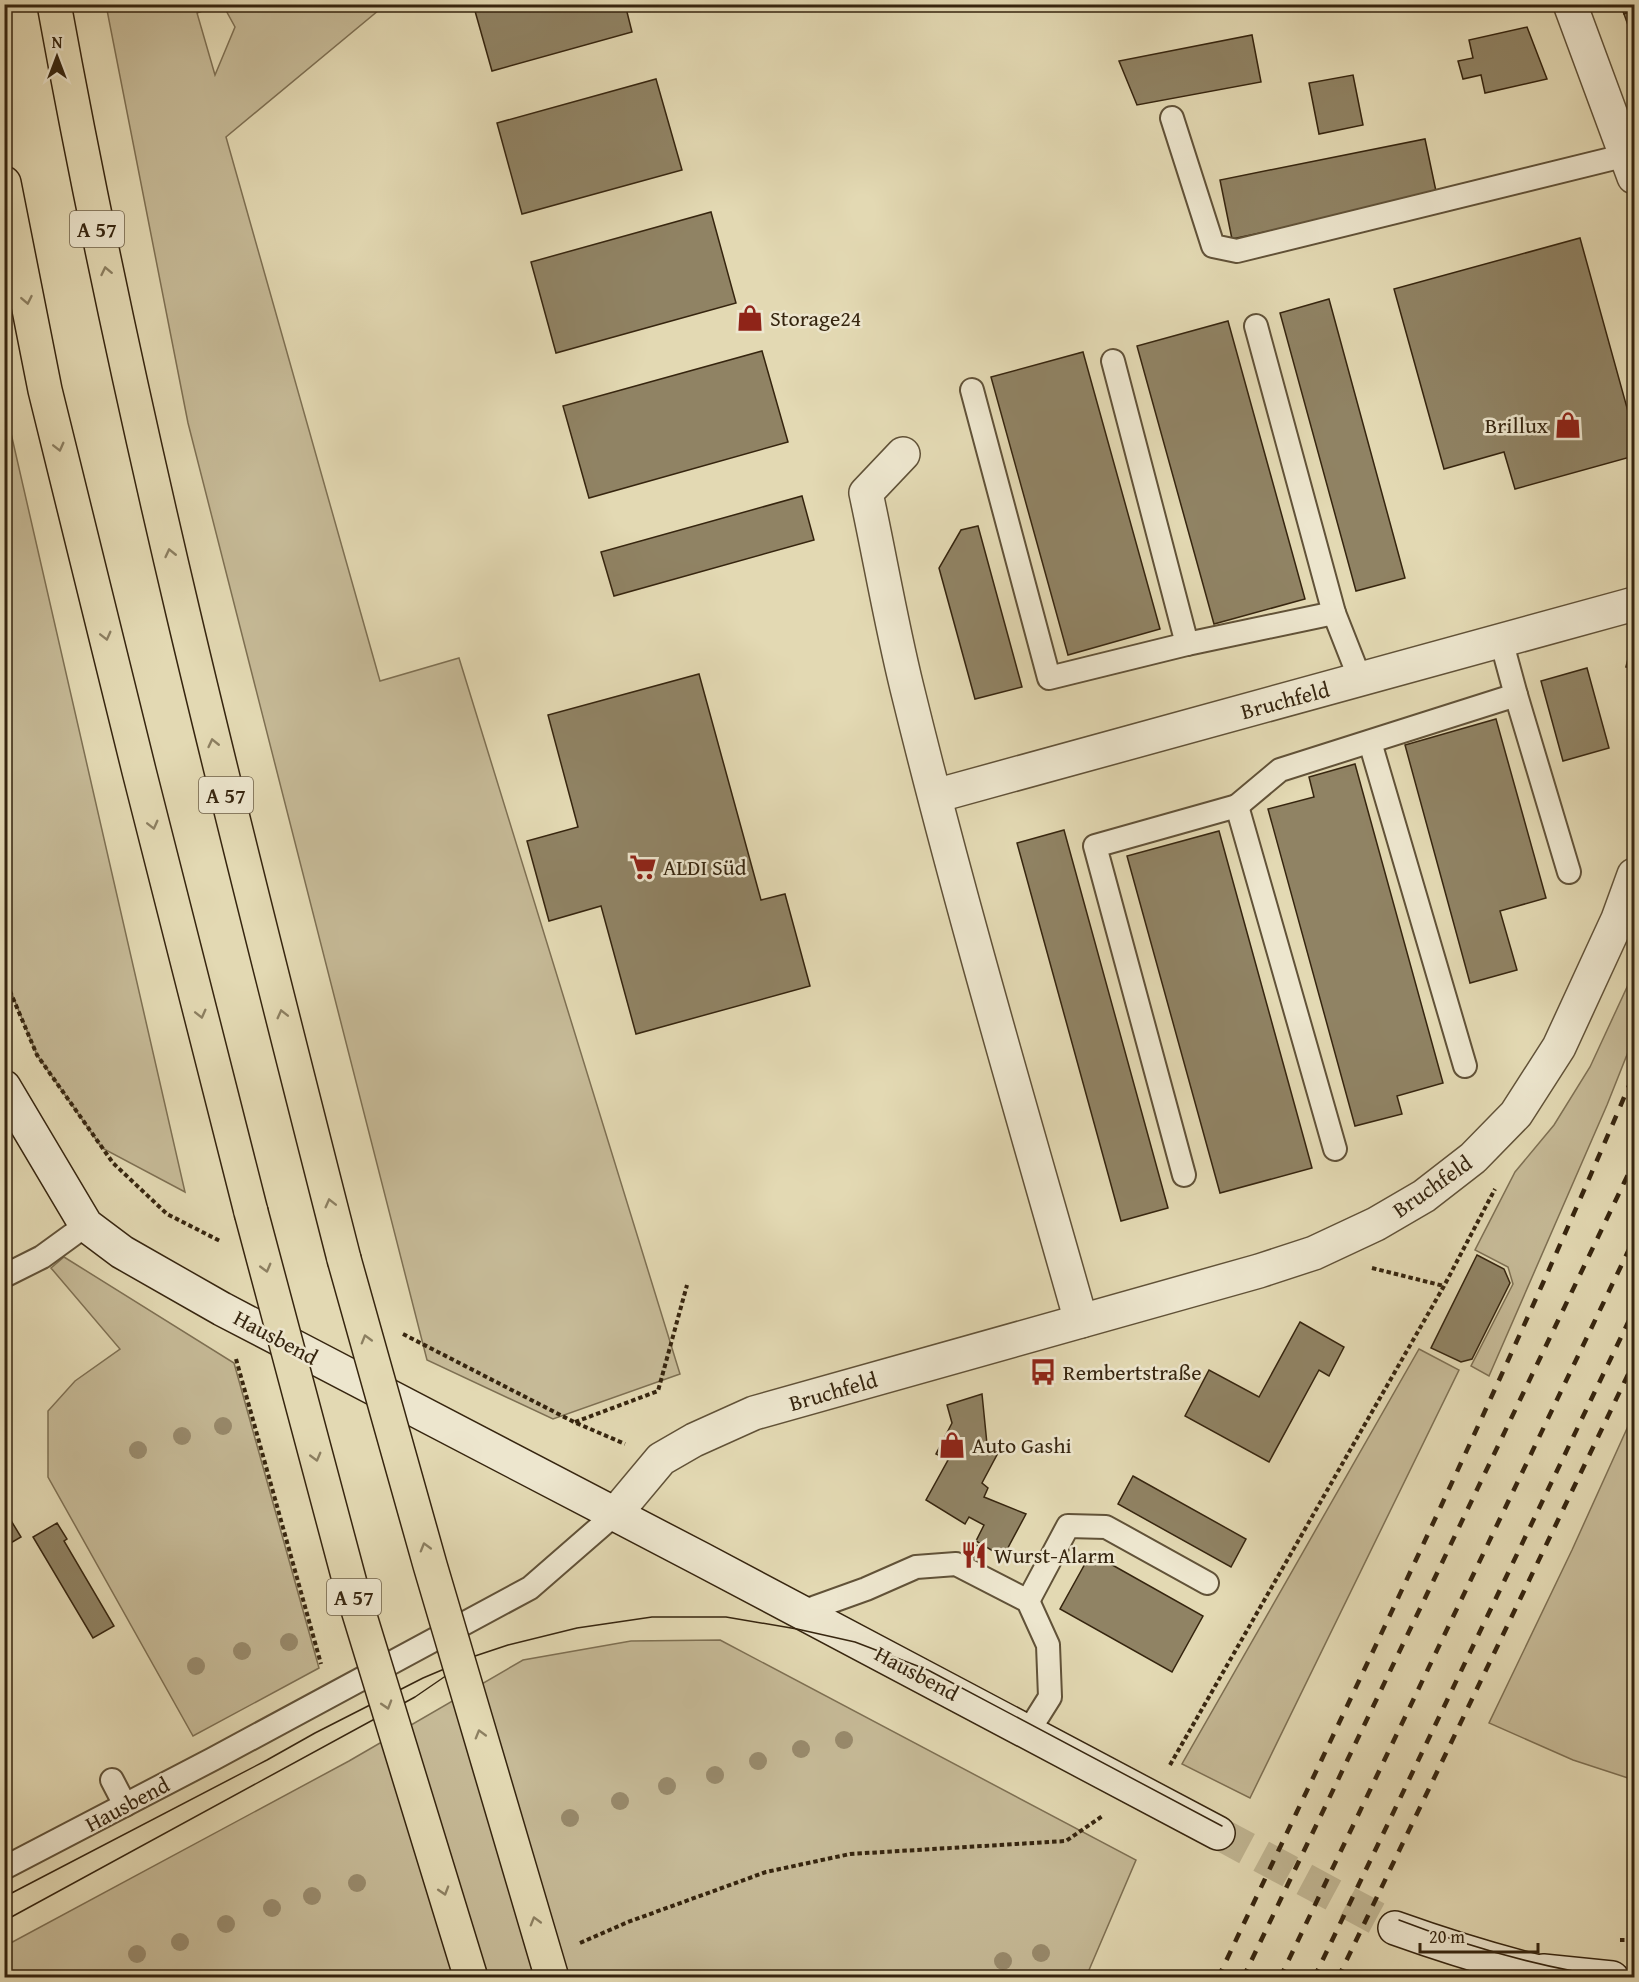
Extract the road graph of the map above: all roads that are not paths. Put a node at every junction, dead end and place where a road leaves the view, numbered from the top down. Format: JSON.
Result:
{"nodes":[{"id":1,"x":54,"y":4,"type":"edge"},
{"id":2,"x":1570,"y":4,"type":"edge"},
{"id":3,"x":1172,"y":118,"type":"dead end"},
{"id":4,"x":1631,"y":166,"type":"edge"},
{"id":5,"x":6,"y":192,"type":"edge"},
{"id":6,"x":1256,"y":326,"type":"dead end"},
{"id":7,"x":1113,"y":361,"type":"dead end"},
{"id":8,"x":972,"y":390,"type":"dead end"},
{"id":9,"x":903,"y":454,"type":"dead end"},
{"id":10,"x":1635,"y":604,"type":"edge"},
{"id":11,"x":1334,"y":613,"type":"junction"},
{"id":12,"x":1501,"y":640,"type":"junction"},
{"id":13,"x":1187,"y":644,"type":"junction"},
{"id":14,"x":1360,"y":679,"type":"junction"},
{"id":15,"x":1516,"y":695,"type":"junction"},
{"id":16,"x":1370,"y":742,"type":"junction"},
{"id":17,"x":935,"y":796,"type":"junction"},
{"id":18,"x":1237,"y":806,"type":"junction"},
{"id":19,"x":1569,"y":872,"type":"dead end"},
{"id":20,"x":1635,"y":874,"type":"edge"},
{"id":21,"x":1465,"y":1066,"type":"dead end"},
{"id":22,"x":4,"y":1087,"type":"edge"},
{"id":23,"x":1335,"y":1149,"type":"dead end"},
{"id":24,"x":1184,"y":1175,"type":"dead end"},
{"id":25,"x":86,"y":1225,"type":"junction"},
{"id":26,"x":4,"y":1276,"type":"edge"},
{"id":27,"x":1081,"y":1321,"type":"junction"},
{"id":28,"x":615,"y":1514,"type":"junction"},
{"id":29,"x":1207,"y":1583,"type":"dead end"},
{"id":30,"x":1028,"y":1601,"type":"junction"},
{"id":31,"x":802,"y":1612,"type":"junction"},
{"id":32,"x":1028,"y":1732,"type":"junction"},
{"id":33,"x":112,"y":1780,"type":"dead end"},
{"id":34,"x":125,"y":1805,"type":"junction"},
{"id":35,"x":1218,"y":1833,"type":"tunnel mouth"},
{"id":36,"x":4,"y":1868,"type":"edge"},
{"id":37,"x":1395,"y":1928,"type":"tunnel mouth"},
{"id":38,"x":1527,"y":1969,"type":"junction"},
{"id":39,"x":471,"y":1977,"type":"edge"},
{"id":40,"x":552,"y":1977,"type":"edge"},
{"id":41,"x":1564,"y":1977,"type":"edge"},
{"id":42,"x":1612,"y":1977,"type":"edge"}],
"edges":[{"from":40,"to":1,"type":"highway","number":"A 57","one_way":true,"bridge":true},
{"from":2,"to":4,"type":"street"},
{"from":3,"to":4,"type":"lane"},
{"from":5,"to":39,"type":"highway","number":"A 57","one_way":true,"bridge":true},
{"from":6,"to":11,"type":"lane"},
{"from":7,"to":13,"type":"lane"},
{"from":8,"to":13,"type":"lane"},
{"from":9,"to":17,"type":"street"},
{"from":10,"to":12,"type":"street","name":"Bruchfeld"},
{"from":11,"to":13,"type":"lane"},
{"from":11,"to":14,"type":"lane"},
{"from":12,"to":14,"type":"street","name":"Bruchfeld"},
{"from":12,"to":15,"type":"lane"},
{"from":14,"to":17,"type":"street","name":"Bruchfeld"},
{"from":15,"to":16,"type":"lane"},
{"from":15,"to":19,"type":"lane"},
{"from":16,"to":18,"type":"lane"},
{"from":16,"to":21,"type":"lane"},
{"from":17,"to":27,"type":"street"},
{"from":18,"to":23,"type":"lane"},
{"from":18,"to":24,"type":"lane"},
{"from":20,"to":27,"type":"street","name":"Bruchfeld"},
{"from":22,"to":25,"type":"street","name":"Hausbend"},
{"from":25,"to":26,"type":"lane"},
{"from":25,"to":28,"type":"street","name":"Hausbend"},
{"from":27,"to":28,"type":"street","name":"Bruchfeld"},
{"from":28,"to":31,"type":"street","name":"Hausbend"},
{"from":28,"to":34,"type":"lane","name":"Hausbend"},
{"from":29,"to":30,"type":"lane"},
{"from":30,"to":31,"type":"lane"},
{"from":30,"to":32,"type":"lane"},
{"from":31,"to":32,"type":"street","name":"Hausbend"},
{"from":32,"to":35,"type":"street","name":"Hausbend"},
{"from":33,"to":34,"type":"lane"},
{"from":34,"to":36,"type":"lane","name":"Hausbend"},
{"from":37,"to":38,"type":"street"},
{"from":38,"to":41,"type":"street"},
{"from":38,"to":42,"type":"street"}]}
